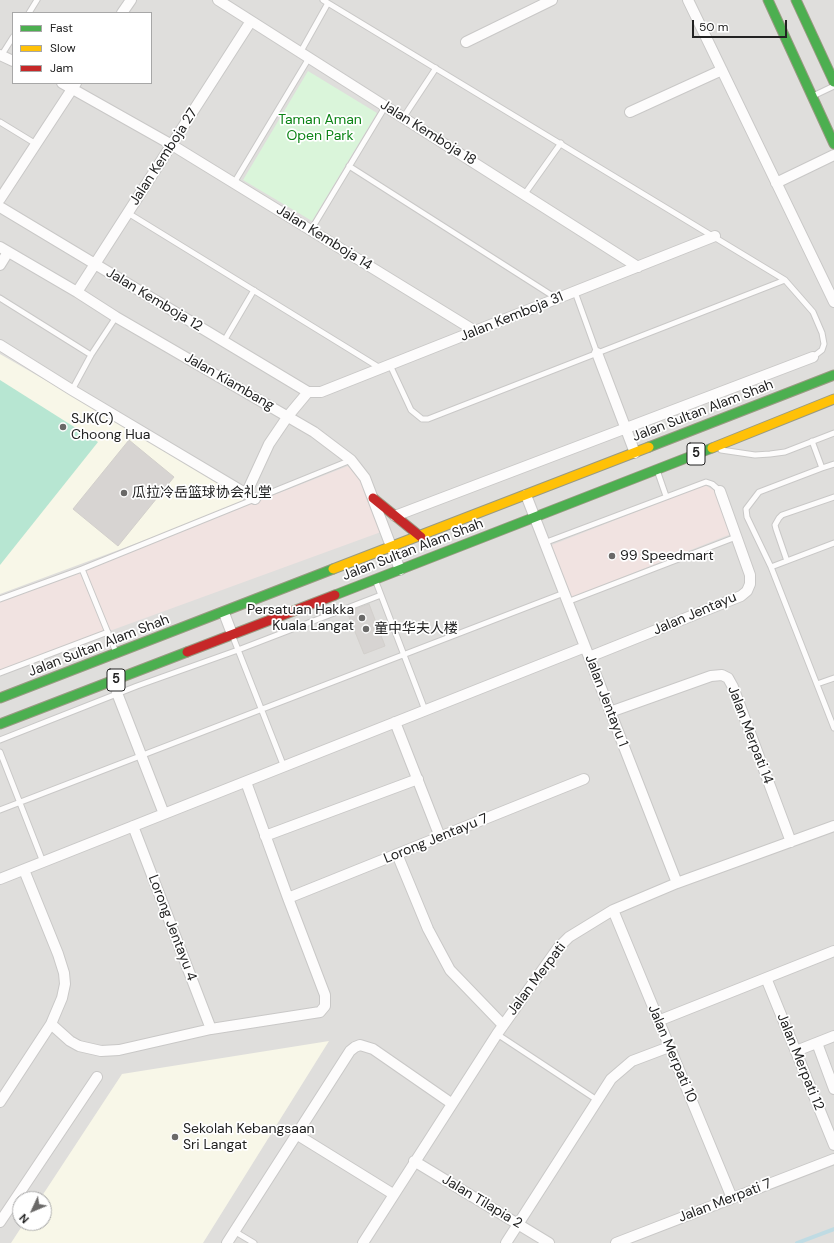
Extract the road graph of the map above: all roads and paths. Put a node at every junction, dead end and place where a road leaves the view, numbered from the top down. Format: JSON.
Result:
{"nodes":[{"id":1,"x":37,"y":0,"type":"edge"},
{"id":2,"x":130,"y":0,"type":"edge"},
{"id":3,"x":218,"y":0,"type":"edge"},
{"id":4,"x":552,"y":0,"type":"edge"},
{"id":5,"x":688,"y":0,"type":"edge"},
{"id":6,"x":768,"y":0,"type":"edge"},
{"id":7,"x":796,"y":0,"type":"edge"},
{"id":8,"x":326,"y":2,"type":"edge"},
{"id":9,"x":30,"y":12,"type":"edge"},
{"id":10,"x":123,"y":12,"type":"edge"},
{"id":11,"x":251,"y":21,"type":"junction"},
{"id":12,"x":12,"y":38,"type":"edge"},
{"id":13,"x":466,"y":42,"type":"dead end"},
{"id":14,"x":0,"y":55,"type":"edge"},
{"id":15,"x":304,"y":55,"type":"junction"},
{"id":16,"x":12,"y":61,"type":"edge"},
{"id":17,"x":436,"y":68,"type":"junction"},
{"id":18,"x":722,"y":70,"type":"junction"},
{"id":19,"x":834,"y":82,"type":"edge"},
{"id":20,"x":74,"y":86,"type":"edge"},
{"id":21,"x":834,"y":86,"type":"edge"},
{"id":22,"x":812,"y":96,"type":"junction"},
{"id":23,"x":385,"y":107,"type":"junction"},
{"id":24,"x":630,"y":112,"type":"dead end"},
{"id":25,"x":403,"y":118,"type":"junction"},
{"id":26,"x":0,"y":122,"type":"edge"},
{"id":27,"x":561,"y":143,"type":"junction"},
{"id":28,"x":36,"y":144,"type":"junction"},
{"id":29,"x":834,"y":144,"type":"edge"},
{"id":30,"x":172,"y":145,"type":"junction"},
{"id":31,"x":834,"y":155,"type":"edge"},
{"id":32,"x":349,"y":166,"type":"junction"},
{"id":33,"x":234,"y":183,"type":"junction"},
{"id":34,"x":776,"y":183,"type":"junction"},
{"id":35,"x":524,"y":195,"type":"junction"},
{"id":36,"x":0,"y":199,"type":"edge"},
{"id":37,"x":0,"y":207,"type":"edge"},
{"id":38,"x":128,"y":212,"type":"junction"},
{"id":39,"x":311,"y":230,"type":"junction"},
{"id":40,"x":715,"y":236,"type":"junction"},
{"id":41,"x":4,"y":249,"type":"edge"},
{"id":42,"x":95,"y":264,"type":"junction"},
{"id":43,"x":0,"y":266,"type":"edge"},
{"id":44,"x":638,"y":267,"type":"junction"},
{"id":45,"x":785,"y":280,"type":"junction"},
{"id":46,"x":254,"y":290,"type":"junction"},
{"id":47,"x":77,"y":292,"type":"junction"},
{"id":48,"x":575,"y":292,"type":"junction"},
{"id":49,"x":0,"y":298,"type":"edge"},
{"id":50,"x":557,"y":299,"type":"junction"},
{"id":51,"x":834,"y":302,"type":"edge"},
{"id":52,"x":116,"y":317,"type":"junction"},
{"id":53,"x":475,"y":331,"type":"junction"},
{"id":54,"x":224,"y":341,"type":"junction"},
{"id":55,"x":0,"y":345,"type":"edge"},
{"id":56,"x":597,"y":353,"type":"junction"},
{"id":57,"x":91,"y":355,"type":"junction"},
{"id":58,"x":813,"y":357,"type":"joint"},
{"id":59,"x":386,"y":367,"type":"junction"},
{"id":60,"x":834,"y":375,"type":"edge"},
{"id":61,"x":72,"y":390,"type":"junction"},
{"id":62,"x":308,"y":392,"type":"junction"},
{"id":63,"x":834,"y":399,"type":"edge"},
{"id":64,"x":288,"y":416,"type":"junction"},
{"id":65,"x":626,"y":429,"type":"junction"},
{"id":66,"x":834,"y":433,"type":"edge"},
{"id":67,"x":812,"y":441,"type":"junction"},
{"id":68,"x":712,"y":448,"type":"junction"},
{"id":69,"x":635,"y":453,"type":"junction"},
{"id":70,"x":351,"y":460,"type":"junction"},
{"id":71,"x":834,"y":464,"type":"edge"},
{"id":72,"x":822,"y":468,"type":"junction"},
{"id":73,"x":657,"y":470,"type":"junction"},
{"id":74,"x":720,"y":492,"type":"joint"},
{"id":75,"x":246,"y":494,"type":"junction"},
{"id":76,"x":526,"y":496,"type":"junction"},
{"id":77,"x":666,"y":496,"type":"junction"},
{"id":78,"x":834,"y":497,"type":"edge"},
{"id":79,"x":373,"y":498,"type":"junction"},
{"id":80,"x":255,"y":499,"type":"junction"},
{"id":81,"x":394,"y":516,"type":"junction"},
{"id":82,"x":535,"y":518,"type":"junction"},
{"id":83,"x":421,"y":537,"type":"junction"},
{"id":84,"x":736,"y":537,"type":"junction"},
{"id":85,"x":544,"y":543,"type":"junction"},
{"id":86,"x":834,"y":543,"type":"edge"},
{"id":87,"x":392,"y":548,"type":"junction"},
{"id":88,"x":787,"y":561,"type":"junction"},
{"id":89,"x":771,"y":567,"type":"junction"},
{"id":90,"x":82,"y":569,"type":"junction"},
{"id":91,"x":400,"y":570,"type":"junction"},
{"id":92,"x":375,"y":580,"type":"junction"},
{"id":93,"x":381,"y":595,"type":"junction"},
{"id":94,"x":566,"y":597,"type":"junction"},
{"id":95,"x":0,"y":599,"type":"edge"},
{"id":96,"x":224,"y":613,"type":"junction"},
{"id":97,"x":108,"y":632,"type":"junction"},
{"id":98,"x":232,"y":634,"type":"junction"},
{"id":99,"x":585,"y":647,"type":"junction"},
{"id":100,"x":238,"y":650,"type":"junction"},
{"id":101,"x":116,"y":654,"type":"junction"},
{"id":102,"x":404,"y":654,"type":"junction"},
{"id":103,"x":589,"y":657,"type":"junction"},
{"id":104,"x":0,"y":673,"type":"edge"},
{"id":105,"x":834,"y":678,"type":"edge"},
{"id":106,"x":817,"y":684,"type":"junction"},
{"id":107,"x":117,"y":693,"type":"junction"},
{"id":108,"x":0,"y":698,"type":"edge"},
{"id":109,"x":261,"y":709,"type":"junction"},
{"id":110,"x":426,"y":710,"type":"junction"},
{"id":111,"x":610,"y":712,"type":"junction"},
{"id":112,"x":833,"y":721,"type":"edge"},
{"id":113,"x":395,"y":722,"type":"junction"},
{"id":114,"x":0,"y":724,"type":"edge"},
{"id":115,"x":834,"y":728,"type":"edge"},
{"id":116,"x":0,"y":740,"type":"edge"},
{"id":117,"x":0,"y":752,"type":"edge"},
{"id":118,"x":141,"y":755,"type":"junction"},
{"id":119,"x":284,"y":766,"type":"junction"},
{"id":120,"x":418,"y":779,"type":"junction"},
{"id":121,"x":584,"y":779,"type":"dead end"},
{"id":122,"x":246,"y":782,"type":"junction"},
{"id":123,"x":20,"y":802,"type":"junction"},
{"id":124,"x":0,"y":810,"type":"edge"},
{"id":125,"x":164,"y":814,"type":"junction"},
{"id":126,"x":134,"y":826,"type":"junction"},
{"id":127,"x":834,"y":826,"type":"edge"},
{"id":128,"x":265,"y":836,"type":"junction"},
{"id":129,"x":440,"y":837,"type":"junction"},
{"id":130,"x":791,"y":842,"type":"junction"},
{"id":131,"x":397,"y":854,"type":"junction"},
{"id":132,"x":43,"y":862,"type":"junction"},
{"id":133,"x":24,"y":870,"type":"junction"},
{"id":134,"x":0,"y":879,"type":"edge"},
{"id":135,"x":677,"y":883,"type":"junction"},
{"id":136,"x":288,"y":898,"type":"junction"},
{"id":137,"x":612,"y":910,"type":"junction"},
{"id":138,"x":834,"y":951,"type":"edge"},
{"id":139,"x":766,"y":978,"type":"junction"},
{"id":140,"x":658,"y":1021,"type":"junction"},
{"id":141,"x":51,"y":1024,"type":"junction"},
{"id":142,"x":211,"y":1029,"type":"junction"},
{"id":143,"x":500,"y":1029,"type":"junction"},
{"id":144,"x":834,"y":1036,"type":"edge"},
{"id":145,"x":817,"y":1043,"type":"junction"},
{"id":146,"x":669,"y":1047,"type":"junction"},
{"id":147,"x":796,"y":1051,"type":"junction"},
{"id":148,"x":98,"y":1077,"type":"dead end"},
{"id":149,"x":834,"y":1090,"type":"edge"},
{"id":150,"x":597,"y":1100,"type":"junction"},
{"id":151,"x":0,"y":1102,"type":"edge"},
{"id":152,"x":451,"y":1104,"type":"junction"},
{"id":153,"x":296,"y":1134,"type":"junction"},
{"id":154,"x":834,"y":1145,"type":"edge"},
{"id":155,"x":834,"y":1159,"type":"edge"},
{"id":156,"x":414,"y":1160,"type":"junction"},
{"id":157,"x":393,"y":1194,"type":"junction"},
{"id":158,"x":732,"y":1198,"type":"junction"},
{"id":159,"x":0,"y":1222,"type":"edge"},
{"id":160,"x":519,"y":1224,"type":"junction"},
{"id":161,"x":234,"y":1231,"type":"junction"},
{"id":162,"x":226,"y":1243,"type":"edge"},
{"id":163,"x":254,"y":1243,"type":"edge"},
{"id":164,"x":362,"y":1243,"type":"edge"},
{"id":165,"x":506,"y":1243,"type":"edge"},
{"id":166,"x":549,"y":1243,"type":"edge"},
{"id":167,"x":616,"y":1243,"type":"edge"}],
"edges":[{"from":1,"to":9,"type":"lane"},
{"from":2,"to":10,"type":"street"},
{"from":3,"to":11,"type":"street","name":"Jalan Kemboja 18"},
{"from":4,"to":13,"type":"street"},
{"from":5,"to":18,"type":"street"},
{"from":6,"to":22,"type":"main road"},
{"from":7,"to":19,"type":"main road"},
{"from":8,"to":15,"type":"lane"},
{"from":8,"to":17,"type":"lane"},
{"from":11,"to":15,"type":"street","name":"Jalan Kemboja 18"},
{"from":11,"to":30,"type":"street","name":"Jalan Kemboja 27"},
{"from":12,"to":14,"type":"lane"},
{"from":14,"to":16,"type":"street"},
{"from":15,"to":23,"type":"street","name":"Jalan Kemboja 18"},
{"from":15,"to":33,"type":"lane"},
{"from":17,"to":25,"type":"lane"},
{"from":17,"to":27,"type":"lane"},
{"from":18,"to":24,"type":"street"},
{"from":18,"to":34,"type":"street"},
{"from":20,"to":28,"type":"street"},
{"from":20,"to":30,"type":"street","name":"Jalan Kemboja 14"},
{"from":21,"to":22,"type":"lane"},
{"from":22,"to":29,"type":"main road"},
{"from":23,"to":25,"type":"street","name":"Jalan Kemboja 18"},
{"from":23,"to":32,"type":"lane"},
{"from":25,"to":35,"type":"street","name":"Jalan Kemboja 18"},
{"from":26,"to":28,"type":"lane"},
{"from":27,"to":35,"type":"lane"},
{"from":27,"to":40,"type":"lane"},
{"from":28,"to":36,"type":"street"},
{"from":30,"to":33,"type":"street","name":"Jalan Kemboja 14"},
{"from":30,"to":38,"type":"street","name":"Jalan Kemboja 27"},
{"from":31,"to":34,"type":"street"},
{"from":32,"to":39,"type":"lane"},
{"from":32,"to":50,"type":"lane"},
{"from":33,"to":39,"type":"street","name":"Jalan Kemboja 14"},
{"from":34,"to":51,"type":"street"},
{"from":35,"to":44,"type":"street","name":"Jalan Kemboja 18"},
{"from":37,"to":42,"type":"street","name":"Jalan Kemboja 12"},
{"from":38,"to":42,"type":"street","name":"Jalan Kemboja 27"},
{"from":38,"to":46,"type":"lane"},
{"from":39,"to":53,"type":"street","name":"Jalan Kemboja 14"},
{"from":40,"to":44,"type":"street","name":"Jalan Kemboja 31"},
{"from":40,"to":45,"type":"lane"},
{"from":41,"to":43,"type":"street"},
{"from":41,"to":47,"type":"street","name":"Jalan Kiambang"},
{"from":42,"to":47,"type":"street","name":"Jalan Kemboja 27"},
{"from":42,"to":54,"type":"street","name":"Jalan Kemboja 12"},
{"from":44,"to":48,"type":"street","name":"Jalan Kemboja 31"},
{"from":45,"to":56,"type":"lane"},
{"from":45,"to":58,"type":"lane"},
{"from":46,"to":54,"type":"lane"},
{"from":46,"to":59,"type":"lane"},
{"from":47,"to":52,"type":"street","name":"Jalan Kiambang"},
{"from":48,"to":50,"type":"street","name":"Jalan Kemboja 31"},
{"from":48,"to":56,"type":"lane"},
{"from":49,"to":57,"type":"lane"},
{"from":50,"to":53,"type":"street","name":"Jalan Kemboja 31"},
{"from":52,"to":57,"type":"lane"},
{"from":52,"to":64,"type":"street","name":"Jalan Kiambang"},
{"from":53,"to":59,"type":"street","name":"Jalan Kemboja 31"},
{"from":54,"to":62,"type":"street","name":"Jalan Kemboja 12"},
{"from":55,"to":61,"type":"street"},
{"from":56,"to":59,"type":"lane"},
{"from":56,"to":65,"type":"street"},
{"from":57,"to":61,"type":"lane"},
{"from":58,"to":65,"type":"street"},
{"from":59,"to":62,"type":"street","name":"Jalan Kemboja 31"},
{"from":60,"to":69,"type":"main road","name":"Jalan Sultan Alam Shah","number":"5"},
{"from":61,"to":75,"type":"street"},
{"from":62,"to":64,"type":"street"},
{"from":63,"to":68,"type":"main road","name":"Jalan Sultan Alam Shah","number":"5"},
{"from":64,"to":70,"type":"street","name":"Jalan Kiambang"},
{"from":64,"to":75,"type":"street"},
{"from":65,"to":69,"type":"street"},
{"from":65,"to":81,"type":"street"},
{"from":66,"to":67,"type":"lane"},
{"from":67,"to":68,"type":"lane"},
{"from":67,"to":72,"type":"lane"},
{"from":68,"to":73,"type":"main road","name":"Jalan Sultan Alam Shah","number":"5"},
{"from":69,"to":76,"type":"main road","name":"Jalan Sultan Alam Shah","number":"5"},
{"from":70,"to":79,"type":"street","name":"Jalan Kiambang"},
{"from":70,"to":80,"type":"lane"},
{"from":71,"to":72,"type":"lane"},
{"from":72,"to":89,"type":"lane"},
{"from":73,"to":77,"type":"lane"},
{"from":73,"to":82,"type":"main road","name":"Jalan Sultan Alam Shah","number":"5"},
{"from":74,"to":77,"type":"lane"},
{"from":74,"to":84,"type":"street","name":"Jalan Jentayu"},
{"from":75,"to":80,"type":"street"},
{"from":76,"to":82,"type":"street","name":"Jalan Jentayu 1"},
{"from":76,"to":83,"type":"main road","name":"Jalan Sultan Alam Shah","number":"5"},
{"from":77,"to":85,"type":"lane"},
{"from":78,"to":88,"type":"lane"},
{"from":79,"to":81,"type":"main road"},
{"from":79,"to":87,"type":"street","name":"Jalan Kiambang"},
{"from":80,"to":90,"type":"lane"},
{"from":81,"to":83,"type":"main road"},
{"from":82,"to":85,"type":"street","name":"Jalan Jentayu 1"},
{"from":82,"to":91,"type":"main road","name":"Jalan Sultan Alam Shah","number":"5"},
{"from":83,"to":87,"type":"main road","name":"Jalan Sultan Alam Shah","number":"5"},
{"from":84,"to":94,"type":"lane"},
{"from":84,"to":103,"type":"street","name":"Jalan Jentayu"},
{"from":85,"to":94,"type":"street","name":"Jalan Jentayu 1"},
{"from":86,"to":88,"type":"lane"},
{"from":87,"to":91,"type":"street","name":"Jalan Kiambang"},
{"from":87,"to":96,"type":"main road","name":"Jalan Sultan Alam Shah","number":"5"},
{"from":88,"to":89,"type":"lane"},
{"from":89,"to":106,"type":"lane"},
{"from":90,"to":95,"type":"lane"},
{"from":90,"to":97,"type":"lane"},
{"from":91,"to":92,"type":"main road","name":"Jalan Sultan Alam Shah","number":"5"},
{"from":92,"to":93,"type":"lane"},
{"from":92,"to":98,"type":"main road","name":"Jalan Sultan Alam Shah","number":"5"},
{"from":93,"to":100,"type":"lane"},
{"from":93,"to":102,"type":"lane"},
{"from":94,"to":99,"type":"street","name":"Jalan Jentayu 1"},
{"from":94,"to":102,"type":"lane"},
{"from":96,"to":98,"type":"street"},
{"from":96,"to":101,"type":"main road","name":"Jalan Sultan Alam Shah","number":"5"},
{"from":97,"to":101,"type":"lane"},
{"from":97,"to":104,"type":"lane"},
{"from":98,"to":100,"type":"lane"},
{"from":98,"to":114,"type":"main road","name":"Jalan Sultan Alam Shah","number":"5"},
{"from":99,"to":103,"type":"street","name":"Jalan Jentayu 1"},
{"from":99,"to":110,"type":"street"},
{"from":100,"to":107,"type":"lane"},
{"from":100,"to":109,"type":"lane"},
{"from":101,"to":108,"type":"main road","name":"Jalan Sultan Alam Shah","number":"5"},
{"from":102,"to":109,"type":"lane"},
{"from":102,"to":110,"type":"lane"},
{"from":103,"to":111,"type":"street","name":"Jalan Jentayu 1"},
{"from":105,"to":106,"type":"lane"},
{"from":106,"to":112,"type":"lane"},
{"from":107,"to":116,"type":"lane"},
{"from":107,"to":118,"type":"street"},
{"from":109,"to":118,"type":"lane"},
{"from":109,"to":119,"type":"lane"},
{"from":110,"to":113,"type":"street"},
{"from":111,"to":130,"type":"street","name":"Jalan Merpati 14"},
{"from":111,"to":135,"type":"street","name":"Jalan Jentayu 1"},
{"from":112,"to":115,"type":"lane"},
{"from":113,"to":119,"type":"street"},
{"from":113,"to":120,"type":"street"},
{"from":117,"to":123,"type":"lane"},
{"from":118,"to":123,"type":"lane"},
{"from":118,"to":125,"type":"street"},
{"from":119,"to":122,"type":"street"},
{"from":120,"to":128,"type":"street"},
{"from":120,"to":129,"type":"street"},
{"from":121,"to":129,"type":"street","name":"Lorong Jentayu 7"},
{"from":122,"to":125,"type":"street"},
{"from":122,"to":128,"type":"street"},
{"from":123,"to":124,"type":"lane"},
{"from":123,"to":132,"type":"lane"},
{"from":125,"to":126,"type":"street"},
{"from":126,"to":132,"type":"street"},
{"from":126,"to":142,"type":"street","name":"Lorong Jentayu 4"},
{"from":127,"to":130,"type":"street","name":"Jalan Merpati"},
{"from":128,"to":136,"type":"street"},
{"from":129,"to":131,"type":"street","name":"Lorong Jentayu 7"},
{"from":130,"to":135,"type":"street","name":"Jalan Merpati"},
{"from":131,"to":136,"type":"street","name":"Lorong Jentayu 7"},
{"from":131,"to":143,"type":"street"},
{"from":132,"to":133,"type":"street"},
{"from":133,"to":134,"type":"street"},
{"from":133,"to":141,"type":"street"},
{"from":135,"to":137,"type":"street","name":"Jalan Merpati"},
{"from":136,"to":142,"type":"street"},
{"from":137,"to":140,"type":"street","name":"Jalan Merpati 10"},
{"from":137,"to":143,"type":"street","name":"Jalan Merpati"},
{"from":138,"to":139,"type":"street"},
{"from":139,"to":140,"type":"street"},
{"from":139,"to":147,"type":"street","name":"Jalan Merpati 12"},
{"from":140,"to":146,"type":"street","name":"Jalan Merpati 10"},
{"from":141,"to":142,"type":"street"},
{"from":141,"to":151,"type":"street"},
{"from":143,"to":150,"type":"lane"},
{"from":143,"to":152,"type":"street","name":"Jalan Merpati"},
{"from":144,"to":145,"type":"street"},
{"from":145,"to":147,"type":"street"},
{"from":145,"to":149,"type":"street","name":"Jalan Merpati 12"},
{"from":146,"to":150,"type":"street"},
{"from":146,"to":158,"type":"street","name":"Jalan Merpati 10"},
{"from":147,"to":154,"type":"street","name":"Jalan Merpati 12"},
{"from":148,"to":159,"type":"street"},
{"from":150,"to":160,"type":"street"},
{"from":152,"to":153,"type":"street"},
{"from":152,"to":156,"type":"street","name":"Jalan Merpati"},
{"from":153,"to":157,"type":"street"},
{"from":153,"to":161,"type":"street"},
{"from":155,"to":158,"type":"street","name":"Jalan Merpati 7"},
{"from":156,"to":157,"type":"street","name":"Jalan Merpati"},
{"from":156,"to":160,"type":"street","name":"Jalan Tilapia 2"},
{"from":157,"to":164,"type":"street","name":"Jalan Merpati"},
{"from":158,"to":167,"type":"street","name":"Jalan Merpati 7"},
{"from":160,"to":165,"type":"street"},
{"from":160,"to":166,"type":"street","name":"Jalan Tilapia 2"},
{"from":161,"to":162,"type":"street"},
{"from":161,"to":163,"type":"lane"}]}
